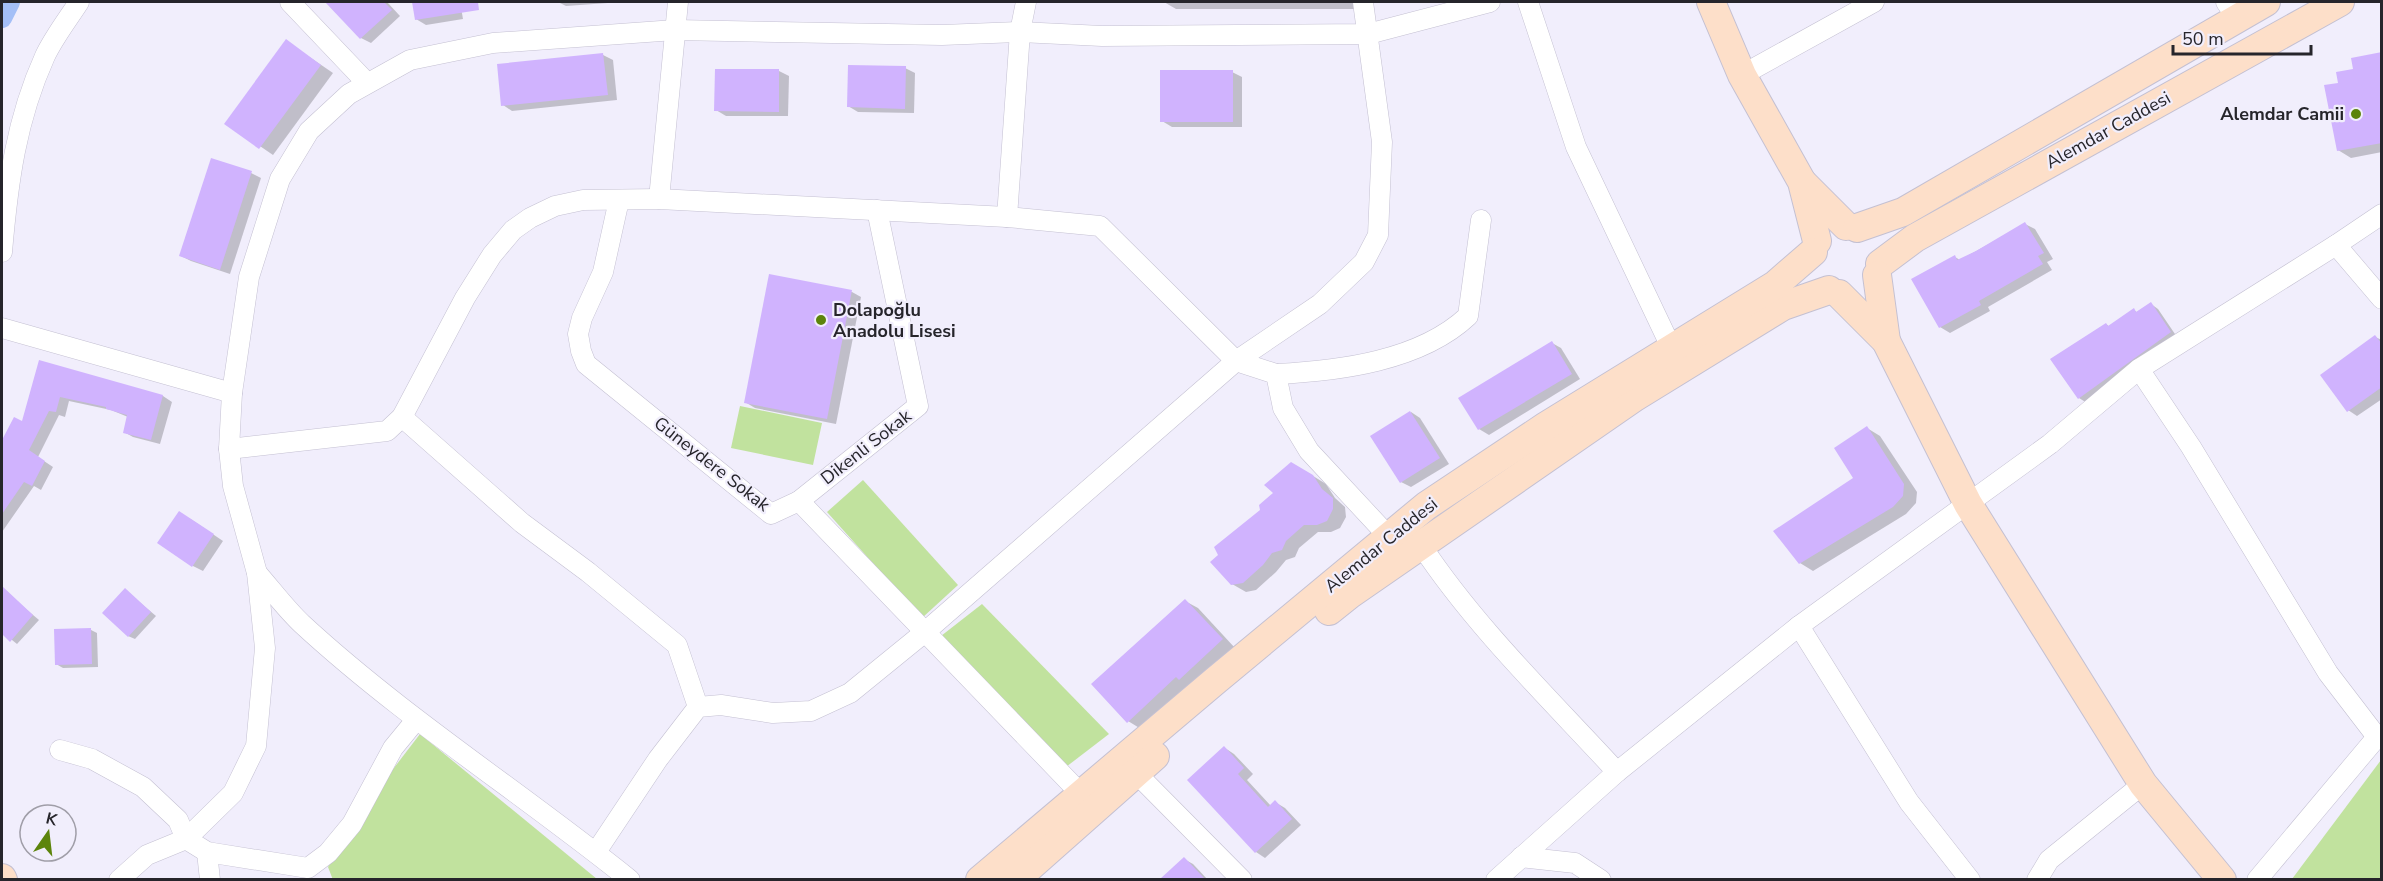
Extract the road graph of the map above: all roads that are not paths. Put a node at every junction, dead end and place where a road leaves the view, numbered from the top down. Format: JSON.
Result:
{"nodes":[{"id":1,"x":79,"y":2,"type":"edge"},
{"id":2,"x":290,"y":2,"type":"edge"},
{"id":3,"x":678,"y":2,"type":"edge"},
{"id":4,"x":1026,"y":2,"type":"edge"},
{"id":5,"x":1363,"y":2,"type":"edge"},
{"id":6,"x":1490,"y":2,"type":"edge"},
{"id":7,"x":1528,"y":2,"type":"edge"},
{"id":8,"x":1711,"y":2,"type":"edge"},
{"id":9,"x":1874,"y":2,"type":"edge"},
{"id":10,"x":2266,"y":2,"type":"edge"},
{"id":11,"x":2340,"y":2,"type":"edge"},
{"id":12,"x":2232,"y":10,"type":"edge"},
{"id":13,"x":675,"y":30,"type":"junction"},
{"id":14,"x":1020,"y":32,"type":"junction"},
{"id":15,"x":1368,"y":34,"type":"junction"},
{"id":16,"x":1742,"y":75,"type":"junction"},
{"id":17,"x":367,"y":83,"type":"junction"},
{"id":18,"x":1802,"y":182,"type":"junction"},
{"id":19,"x":659,"y":199,"type":"junction"},
{"id":20,"x":619,"y":200,"type":"junction"},
{"id":21,"x":878,"y":210,"type":"junction"},
{"id":22,"x":2382,"y":214,"type":"edge"},
{"id":23,"x":1007,"y":217,"type":"junction"},
{"id":24,"x":1481,"y":220,"type":"dead end"},
{"id":25,"x":1852,"y":227,"type":"junction"},
{"id":26,"x":2336,"y":245,"type":"junction"},
{"id":27,"x":1815,"y":246,"type":"junction"},
{"id":28,"x":2,"y":252,"type":"edge"},
{"id":29,"x":1878,"y":269,"type":"junction"},
{"id":30,"x":1834,"y":292,"type":"junction"},
{"id":31,"x":2382,"y":299,"type":"edge"},
{"id":32,"x":2,"y":328,"type":"edge"},
{"id":33,"x":1886,"y":341,"type":"junction"},
{"id":34,"x":1671,"y":347,"type":"junction"},
{"id":35,"x":1236,"y":361,"type":"junction"},
{"id":36,"x":2139,"y":369,"type":"junction"},
{"id":37,"x":1276,"y":374,"type":"junction"},
{"id":38,"x":232,"y":393,"type":"junction"},
{"id":39,"x":402,"y":417,"type":"junction"},
{"id":40,"x":229,"y":448,"type":"junction"},
{"id":41,"x":798,"y":501,"type":"junction"},
{"id":42,"x":1968,"y":504,"type":"junction"},
{"id":43,"x":1389,"y":537,"type":"junction"},
{"id":44,"x":1421,"y":545,"type":"junction"},
{"id":45,"x":257,"y":573,"type":"junction"},
{"id":46,"x":1799,"y":626,"type":"junction"},
{"id":47,"x":925,"y":632,"type":"junction"},
{"id":48,"x":698,"y":707,"type":"junction"},
{"id":49,"x":416,"y":720,"type":"junction"},
{"id":50,"x":2379,"y":737,"type":"edge"},
{"id":51,"x":60,"y":750,"type":"dead end"},
{"id":52,"x":1617,"y":772,"type":"junction"},
{"id":53,"x":1136,"y":773,"type":"junction"},
{"id":54,"x":2143,"y":784,"type":"junction"},
{"id":55,"x":1081,"y":794,"type":"junction"},
{"id":56,"x":186,"y":839,"type":"junction"},
{"id":57,"x":207,"y":852,"type":"junction"},
{"id":58,"x":596,"y":852,"type":"junction"},
{"id":59,"x":1521,"y":857,"type":"junction"},
{"id":60,"x":312,"y":874,"type":"edge"},
{"id":61,"x":119,"y":879,"type":"edge"},
{"id":62,"x":210,"y":879,"type":"edge"},
{"id":63,"x":630,"y":879,"type":"edge"},
{"id":64,"x":980,"y":879,"type":"edge"},
{"id":65,"x":1015,"y":879,"type":"edge"},
{"id":66,"x":1242,"y":879,"type":"edge"},
{"id":67,"x":1496,"y":879,"type":"edge"},
{"id":68,"x":1601,"y":879,"type":"edge"},
{"id":69,"x":1970,"y":879,"type":"edge"},
{"id":70,"x":2037,"y":879,"type":"edge"},
{"id":71,"x":2222,"y":879,"type":"edge"},
{"id":72,"x":2257,"y":879,"type":"edge"}],
"edges":[{"from":1,"to":28,"type":"street"},
{"from":2,"to":17,"type":"street"},
{"from":3,"to":13,"type":"street"},
{"from":4,"to":14,"type":"street"},
{"from":5,"to":15,"type":"street"},
{"from":6,"to":15,"type":"street"},
{"from":7,"to":34,"type":"street"},
{"from":8,"to":16,"type":"main road"},
{"from":9,"to":16,"type":"street"},
{"from":10,"to":12,"type":"main road","name":"Alemdar Caddesi"},
{"from":11,"to":29,"type":"main road","name":"Alemdar Caddesi"},
{"from":12,"to":25,"type":"main road","name":"Alemdar Caddesi"},
{"from":13,"to":14,"type":"street"},
{"from":13,"to":17,"type":"street"},
{"from":13,"to":19,"type":"street"},
{"from":14,"to":15,"type":"street"},
{"from":14,"to":23,"type":"street"},
{"from":15,"to":35,"type":"street"},
{"from":16,"to":18,"type":"main road"},
{"from":17,"to":38,"type":"street"},
{"from":18,"to":25,"type":"main road"},
{"from":18,"to":27,"type":"main road"},
{"from":19,"to":20,"type":"street"},
{"from":19,"to":21,"type":"street"},
{"from":20,"to":39,"type":"street"},
{"from":20,"to":41,"type":"street","name":"Güneydere Sokak"},
{"from":21,"to":23,"type":"street"},
{"from":21,"to":41,"type":"street","name":"Dikenli Sokak"},
{"from":22,"to":26,"type":"street"},
{"from":23,"to":35,"type":"street"},
{"from":24,"to":37,"type":"street"},
{"from":25,"to":27,"type":"main road"},
{"from":25,"to":29,"type":"main road"},
{"from":26,"to":31,"type":"street"},
{"from":26,"to":36,"type":"street"},
{"from":27,"to":30,"type":"main road"},
{"from":27,"to":34,"type":"main road","name":"Alemdar Caddesi"},
{"from":29,"to":30,"type":"main road"},
{"from":29,"to":33,"type":"main road"},
{"from":30,"to":33,"type":"main road"},
{"from":30,"to":44,"type":"main road","name":"Alemdar Caddesi"},
{"from":32,"to":38,"type":"street"},
{"from":33,"to":42,"type":"main road"},
{"from":34,"to":43,"type":"main road","name":"Alemdar Caddesi"},
{"from":35,"to":37,"type":"street"},
{"from":35,"to":47,"type":"street"},
{"from":36,"to":42,"type":"street"},
{"from":36,"to":50,"type":"street"},
{"from":37,"to":43,"type":"street"},
{"from":38,"to":40,"type":"street"},
{"from":39,"to":40,"type":"street"},
{"from":39,"to":48,"type":"street"},
{"from":40,"to":45,"type":"street"},
{"from":41,"to":47,"type":"street","name":"Güneydere Sokak"},
{"from":42,"to":46,"type":"street"},
{"from":42,"to":54,"type":"main road"},
{"from":43,"to":55,"type":"main road","name":"Alemdar Caddesi"},
{"from":44,"to":52,"type":"street"},
{"from":44,"to":53,"type":"main road","name":"Alemdar Caddesi"},
{"from":45,"to":49,"type":"street"},
{"from":45,"to":56,"type":"street"},
{"from":46,"to":52,"type":"street"},
{"from":46,"to":69,"type":"street"},
{"from":47,"to":48,"type":"street"},
{"from":47,"to":55,"type":"street","name":"Güneydere Sokak"},
{"from":48,"to":58,"type":"street"},
{"from":49,"to":58,"type":"street"},
{"from":49,"to":60,"type":"street"},
{"from":50,"to":72,"type":"street"},
{"from":51,"to":56,"type":"street"},
{"from":52,"to":59,"type":"street"},
{"from":53,"to":65,"type":"main road","name":"Alemdar Caddesi"},
{"from":53,"to":66,"type":"street"},
{"from":54,"to":70,"type":"street"},
{"from":54,"to":71,"type":"main road"},
{"from":55,"to":64,"type":"main road","name":"Alemdar Caddesi"},
{"from":56,"to":57,"type":"street"},
{"from":56,"to":61,"type":"street"},
{"from":57,"to":60,"type":"street"},
{"from":57,"to":62,"type":"street"},
{"from":58,"to":63,"type":"street"},
{"from":59,"to":67,"type":"street"},
{"from":59,"to":68,"type":"street"}]}
